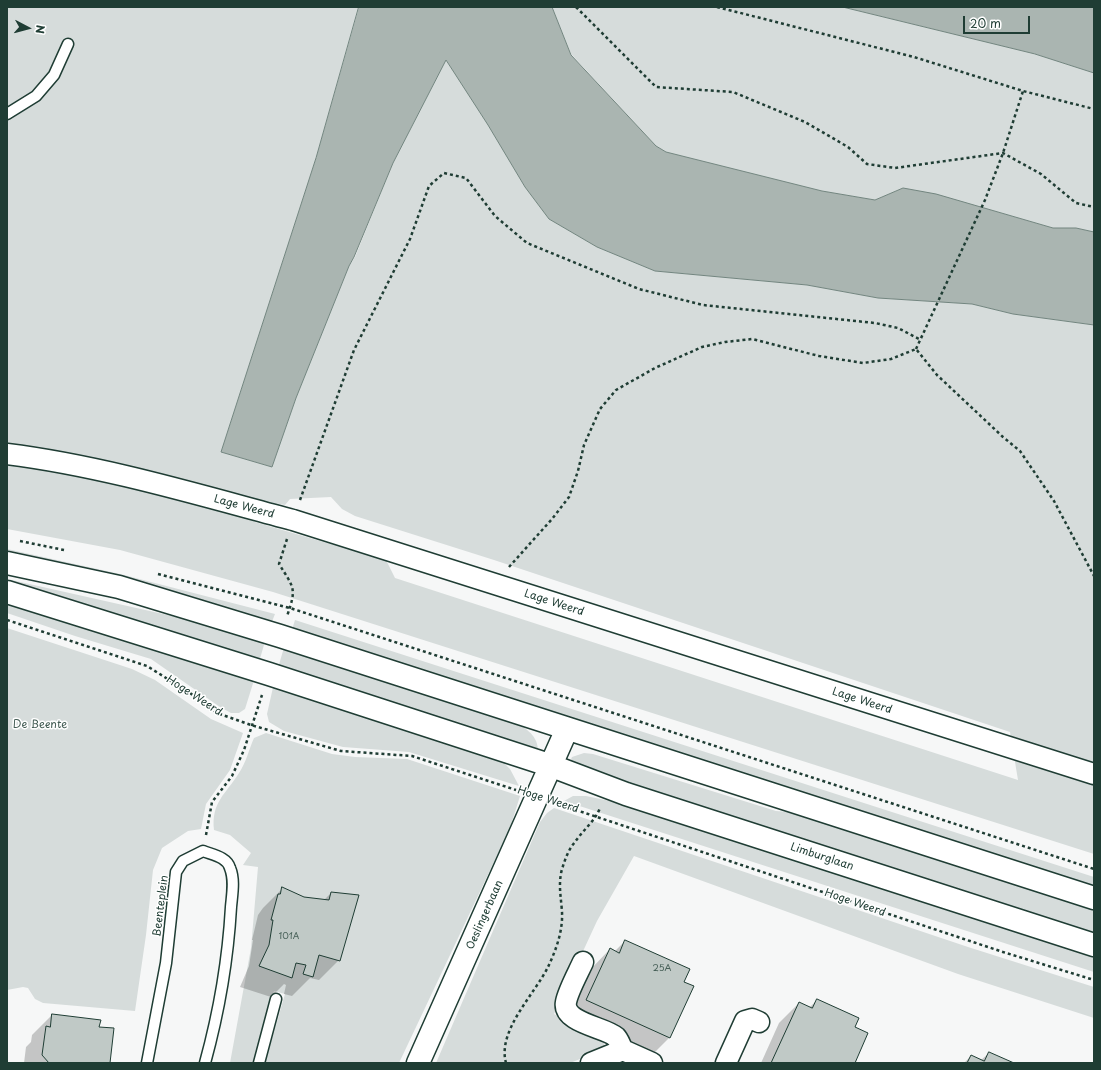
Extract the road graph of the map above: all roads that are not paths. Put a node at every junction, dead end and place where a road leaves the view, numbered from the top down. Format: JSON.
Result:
{"nodes":[{"id":1,"x":68,"y":44,"type":"dead end"},
{"id":2,"x":7,"y":114,"type":"edge"},
{"id":3,"x":7,"y":454,"type":"edge"},
{"id":4,"x":7,"y":563,"type":"edge"},
{"id":5,"x":7,"y":592,"type":"edge"},
{"id":6,"x":567,"y":729,"type":"junction"},
{"id":7,"x":552,"y":766,"type":"junction"},
{"id":8,"x":1094,"y":774,"type":"edge"},
{"id":9,"x":1094,"y":898,"type":"edge"},
{"id":10,"x":1094,"y":945,"type":"edge"},
{"id":11,"x":583,"y":962,"type":"dead end"},
{"id":12,"x":276,"y":999,"type":"dead end"},
{"id":13,"x":759,"y":1022,"type":"dead end"},
{"id":14,"x":623,"y":1050,"type":"junction"},
{"id":15,"x":148,"y":1063,"type":"edge"},
{"id":16,"x":205,"y":1063,"type":"edge"},
{"id":17,"x":259,"y":1063,"type":"edge"},
{"id":18,"x":418,"y":1063,"type":"edge"},
{"id":19,"x":591,"y":1063,"type":"edge"},
{"id":20,"x":652,"y":1063,"type":"edge"},
{"id":21,"x":726,"y":1063,"type":"edge"}],
"edges":[{"from":1,"to":2,"type":"lane"},
{"from":3,"to":8,"type":"street","name":"Lage Weerd"},
{"from":4,"to":6,"type":"main road"},
{"from":5,"to":7,"type":"main road"},
{"from":6,"to":7,"type":"main road","name":"Oeslingerbaan"},
{"from":6,"to":9,"type":"main road"},
{"from":7,"to":10,"type":"main road","name":"Limburglaan"},
{"from":7,"to":18,"type":"main road","name":"Oeslingerbaan"},
{"from":11,"to":14,"type":"street"},
{"from":12,"to":17,"type":"lane"},
{"from":13,"to":21,"type":"street"},
{"from":14,"to":19,"type":"street"},
{"from":14,"to":20,"type":"street"},
{"from":15,"to":16,"type":"lane","name":"Beenteplein"}]}
